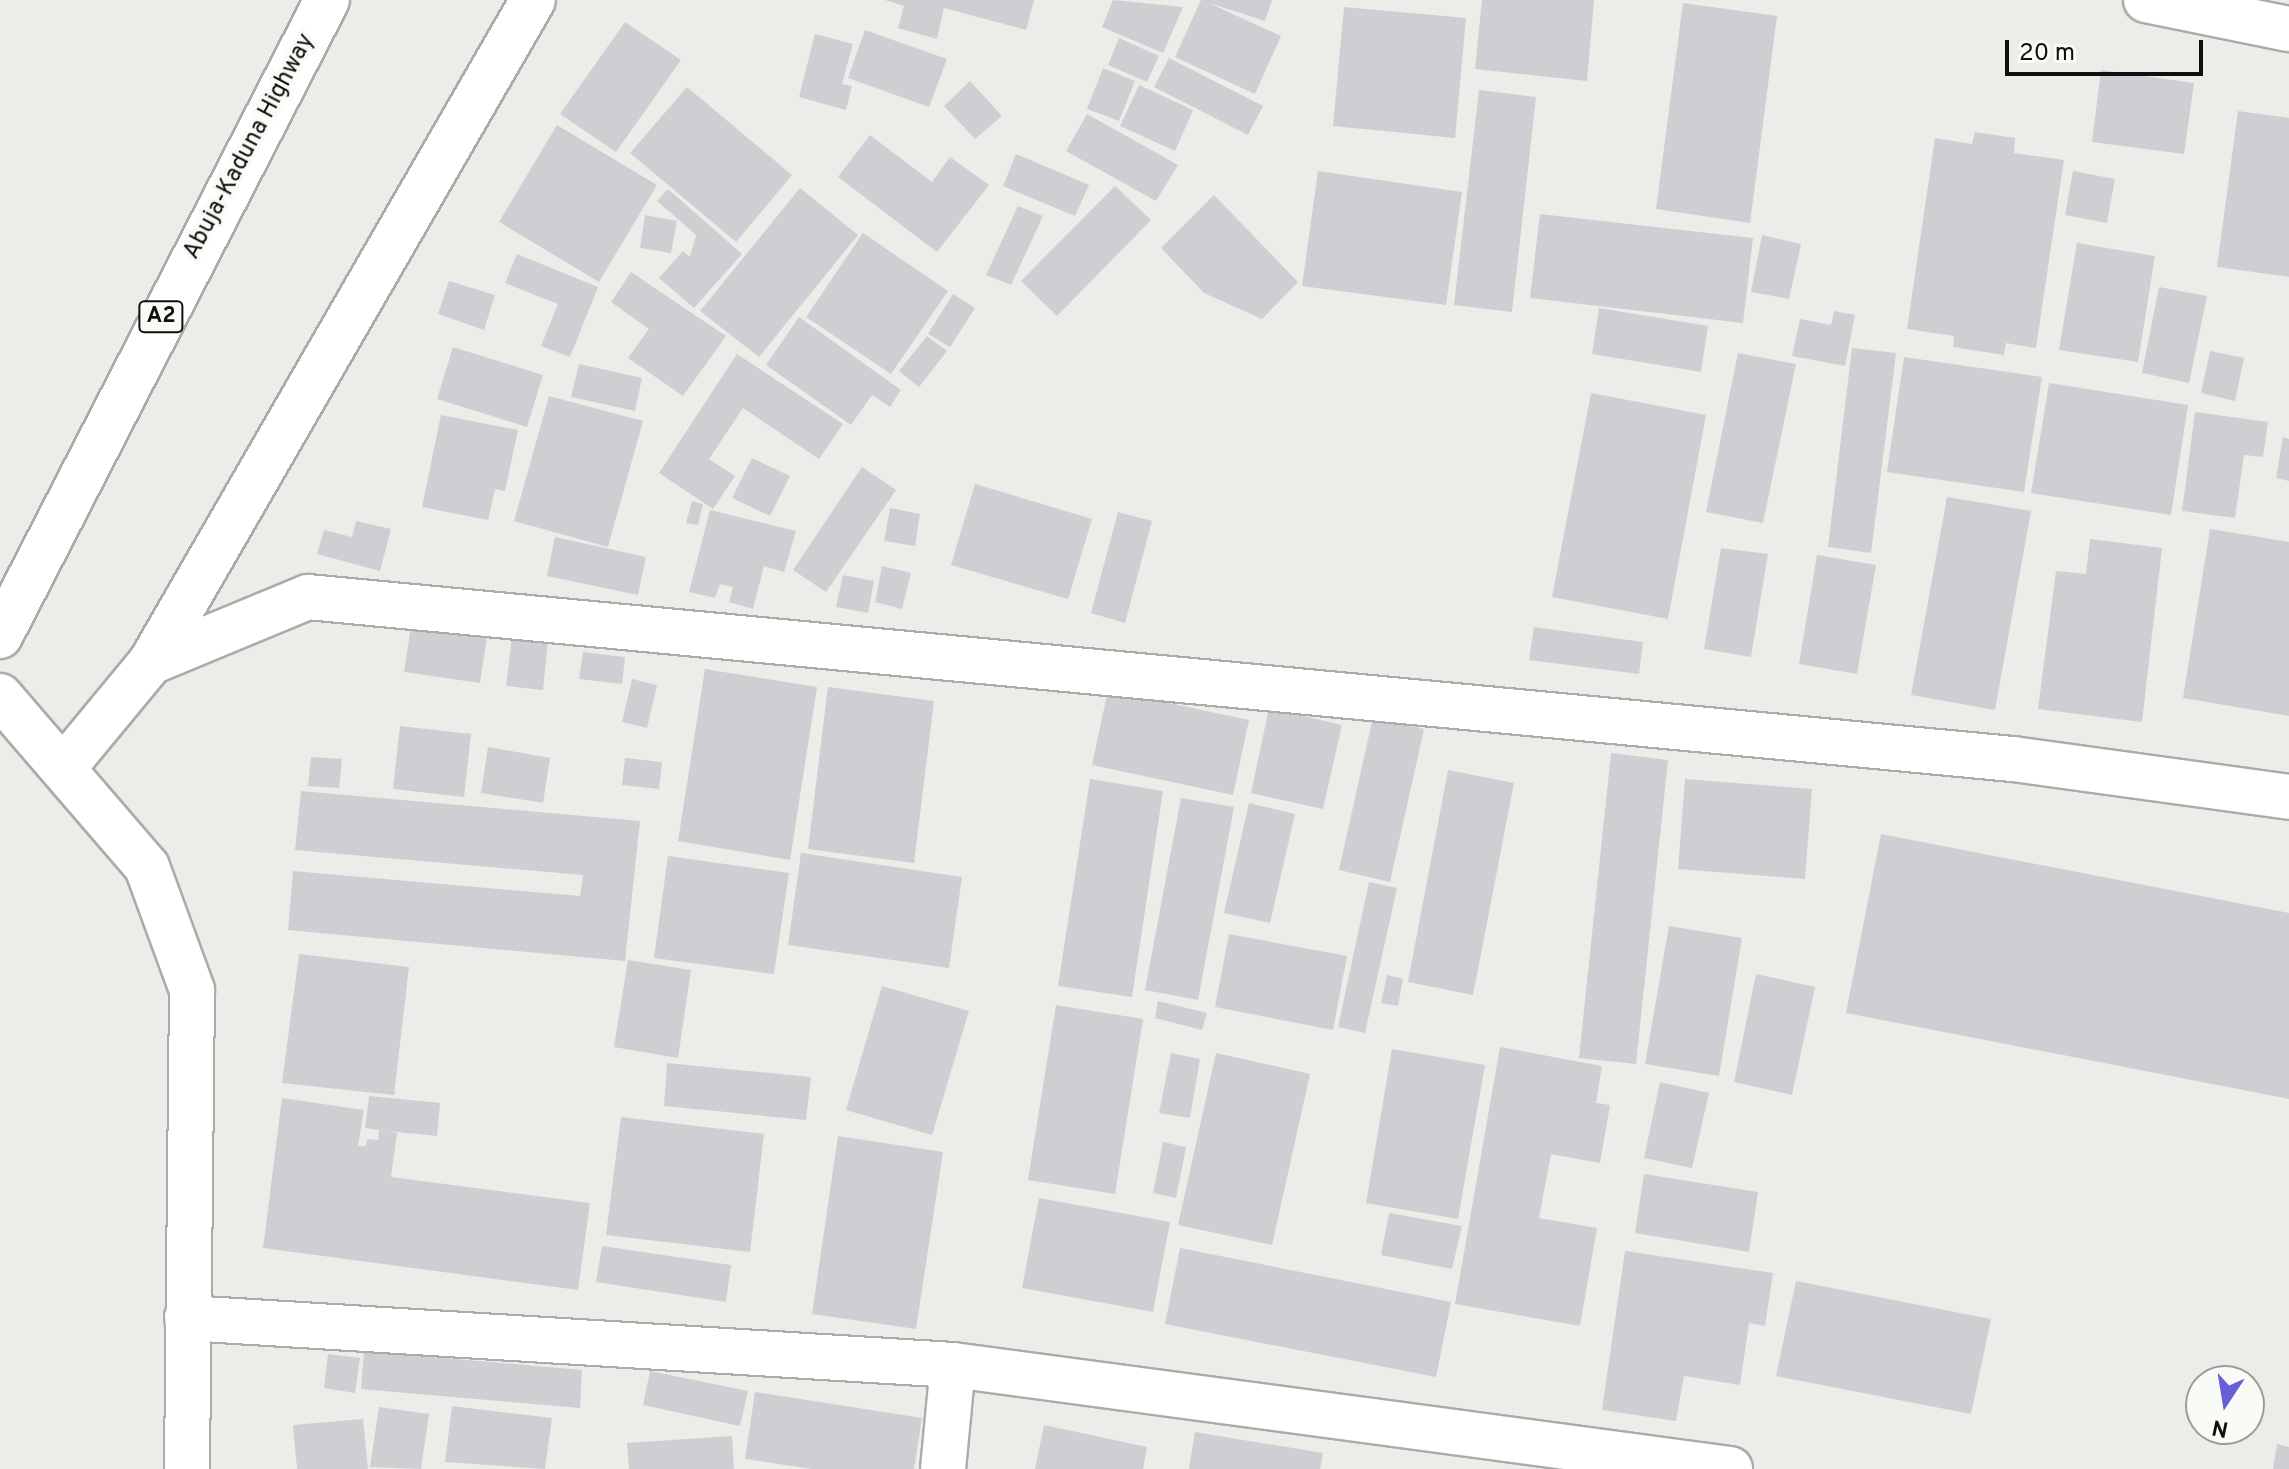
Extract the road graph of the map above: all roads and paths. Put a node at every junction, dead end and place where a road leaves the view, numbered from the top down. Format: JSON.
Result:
{"nodes":[{"id":1,"x":327,"y":0,"type":"edge"},
{"id":2,"x":533,"y":0,"type":"edge"},
{"id":3,"x":2146,"y":0,"type":"edge"},
{"id":4,"x":2289,"y":29,"type":"edge"},
{"id":5,"x":0,"y":636,"type":"edge"},
{"id":6,"x":151,"y":662,"type":"junction"},
{"id":7,"x":0,"y":696,"type":"edge"},
{"id":8,"x":65,"y":766,"type":"junction"},
{"id":9,"x":2289,"y":797,"type":"edge"},
{"id":10,"x":187,"y":1318,"type":"junction"},
{"id":11,"x":953,"y":1365,"type":"junction"},
{"id":12,"x":187,"y":1469,"type":"edge"},
{"id":13,"x":943,"y":1469,"type":"edge"},
{"id":14,"x":1730,"y":1469,"type":"edge"}],
"edges":[{"from":1,"to":5,"type":"main road","name":"Abuja-Kaduna Highway","number":"A2"},
{"from":2,"to":6,"type":"main road"},
{"from":3,"to":4,"type":"main road"},
{"from":6,"to":8,"type":"main road"},
{"from":6,"to":9,"type":"main road"},
{"from":7,"to":8,"type":"main road"},
{"from":8,"to":10,"type":"main road"},
{"from":10,"to":11,"type":"main road"},
{"from":10,"to":12,"type":"main road"},
{"from":11,"to":13,"type":"main road"},
{"from":11,"to":14,"type":"main road"}]}
